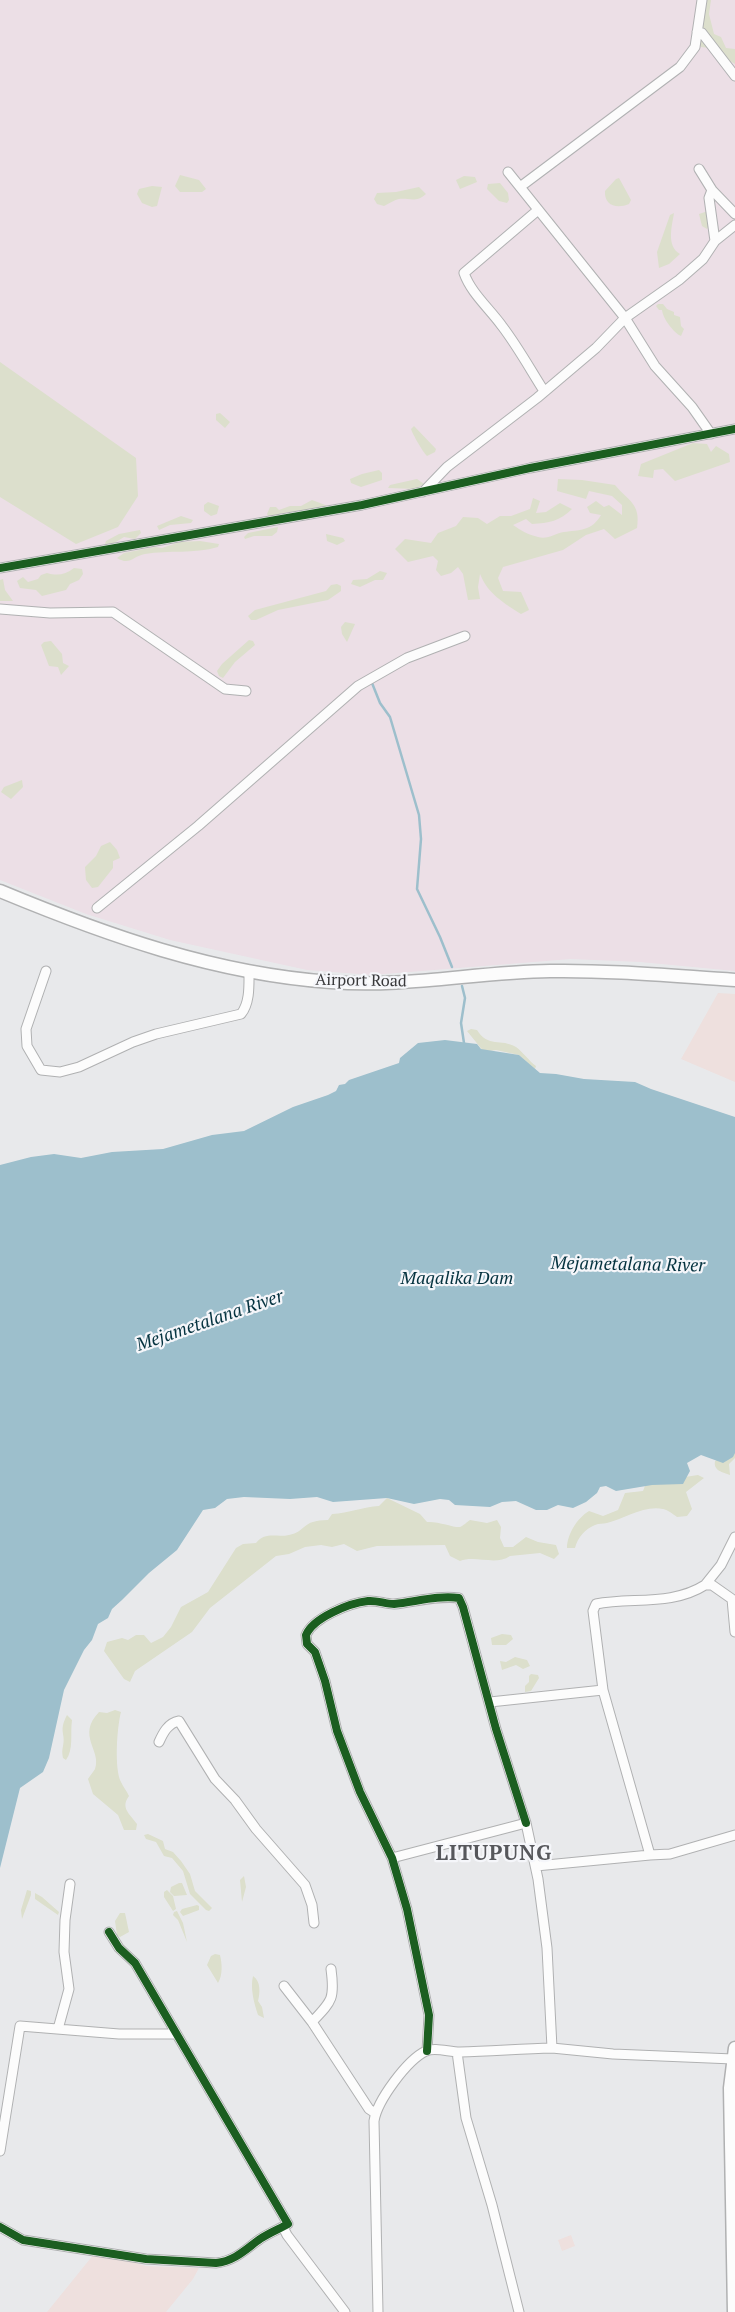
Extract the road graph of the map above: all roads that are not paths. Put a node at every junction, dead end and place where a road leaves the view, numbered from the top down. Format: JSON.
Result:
{"nodes":[{"id":1,"x":702,"y":0,"type":"edge"},
{"id":2,"x":697,"y":32,"type":"junction"},
{"id":3,"x":735,"y":76,"type":"edge"},
{"id":4,"x":699,"y":169,"type":"dead end"},
{"id":5,"x":508,"y":172,"type":"dead end"},
{"id":6,"x":520,"y":187,"type":"junction"},
{"id":7,"x":712,"y":190,"type":"junction"},
{"id":8,"x":538,"y":210,"type":"junction"},
{"id":9,"x":735,"y":214,"type":"edge"},
{"id":10,"x":735,"y":225,"type":"edge"},
{"id":11,"x":714,"y":241,"type":"junction"},
{"id":12,"x":625,"y":318,"type":"junction"},
{"id":13,"x":544,"y":391,"type":"junction"},
{"id":14,"x":735,"y":428,"type":"edge"},
{"id":15,"x":711,"y":434,"type":"junction"},
{"id":16,"x":423,"y":492,"type":"junction"},
{"id":17,"x":0,"y":568,"type":"edge"},
{"id":18,"x":0,"y":609,"type":"edge"},
{"id":19,"x":465,"y":636,"type":"dead end"},
{"id":20,"x":246,"y":691,"type":"dead end"},
{"id":21,"x":0,"y":891,"type":"edge"},
{"id":22,"x":97,"y":908,"type":"dead end"},
{"id":23,"x":46,"y":971,"type":"dead end"},
{"id":24,"x":249,"y":972,"type":"junction"},
{"id":25,"x":735,"y":980,"type":"edge"},
{"id":26,"x":735,"y":1537,"type":"edge"},
{"id":27,"x":705,"y":1584,"type":"junction"},
{"id":28,"x":735,"y":1632,"type":"edge"},
{"id":29,"x":602,"y":1690,"type":"junction"},
{"id":30,"x":490,"y":1702,"type":"junction"},
{"id":31,"x":159,"y":1742,"type":"dead end"},
{"id":32,"x":526,"y":1823,"type":"junction"},
{"id":33,"x":735,"y":1835,"type":"edge"},
{"id":34,"x":650,"y":1855,"type":"junction"},
{"id":35,"x":392,"y":1858,"type":"junction"},
{"id":36,"x":536,"y":1866,"type":"junction"},
{"id":37,"x":70,"y":1884,"type":"dead end"},
{"id":38,"x":314,"y":1923,"type":"dead end"},
{"id":39,"x":109,"y":1932,"type":"dead end"},
{"id":40,"x":331,"y":1969,"type":"dead end"},
{"id":41,"x":284,"y":1986,"type":"dead end"},
{"id":42,"x":312,"y":2022,"type":"junction"},
{"id":43,"x":58,"y":2029,"type":"junction"},
{"id":44,"x":176,"y":2034,"type":"junction"},
{"id":45,"x":552,"y":2048,"type":"junction"},
{"id":46,"x":427,"y":2051,"type":"junction"},
{"id":47,"x":457,"y":2052,"type":"junction"},
{"id":48,"x":734,"y":2054,"type":"edge"},
{"id":49,"x":375,"y":2113,"type":"junction"},
{"id":50,"x":0,"y":2152,"type":"edge"},
{"id":51,"x":283,"y":2226,"type":"junction"},
{"id":52,"x":0,"y":2227,"type":"edge"},
{"id":53,"x":345,"y":2312,"type":"edge"},
{"id":54,"x":378,"y":2312,"type":"edge"},
{"id":55,"x":519,"y":2312,"type":"edge"},
{"id":56,"x":734,"y":2312,"type":"edge"}],
"edges":[{"from":1,"to":2,"type":"street"},
{"from":2,"to":3,"type":"street"},
{"from":2,"to":6,"type":"street"},
{"from":4,"to":7,"type":"street"},
{"from":5,"to":6,"type":"street"},
{"from":6,"to":8,"type":"street"},
{"from":7,"to":9,"type":"street"},
{"from":7,"to":11,"type":"street"},
{"from":8,"to":12,"type":"street"},
{"from":8,"to":13,"type":"street"},
{"from":10,"to":11,"type":"street"},
{"from":11,"to":12,"type":"street"},
{"from":12,"to":13,"type":"street"},
{"from":12,"to":15,"type":"street"},
{"from":13,"to":16,"type":"street"},
{"from":14,"to":15,"type":"street"},
{"from":15,"to":16,"type":"street"},
{"from":16,"to":17,"type":"street"},
{"from":18,"to":20,"type":"street"},
{"from":19,"to":22,"type":"street"},
{"from":21,"to":24,"type":"main road","name":"Airport Road"},
{"from":23,"to":24,"type":"street"},
{"from":24,"to":25,"type":"main road","name":"Airport Road"},
{"from":26,"to":27,"type":"street"},
{"from":27,"to":28,"type":"street"},
{"from":27,"to":29,"type":"street"},
{"from":29,"to":30,"type":"street"},
{"from":29,"to":34,"type":"street"},
{"from":30,"to":32,"type":"street"},
{"from":30,"to":35,"type":"street"},
{"from":31,"to":38,"type":"street"},
{"from":32,"to":35,"type":"street"},
{"from":32,"to":36,"type":"street"},
{"from":33,"to":34,"type":"street"},
{"from":34,"to":36,"type":"street"},
{"from":35,"to":46,"type":"street"},
{"from":36,"to":45,"type":"street"},
{"from":37,"to":43,"type":"street"},
{"from":39,"to":44,"type":"street"},
{"from":40,"to":42,"type":"street"},
{"from":41,"to":42,"type":"street"},
{"from":42,"to":49,"type":"street"},
{"from":43,"to":44,"type":"street"},
{"from":43,"to":50,"type":"street"},
{"from":44,"to":51,"type":"street"},
{"from":45,"to":47,"type":"street"},
{"from":45,"to":48,"type":"street"},
{"from":46,"to":47,"type":"street"},
{"from":46,"to":49,"type":"street"},
{"from":47,"to":55,"type":"street"},
{"from":48,"to":56,"type":"main road"},
{"from":49,"to":54,"type":"street"},
{"from":51,"to":52,"type":"street"},
{"from":51,"to":53,"type":"street"}]}
